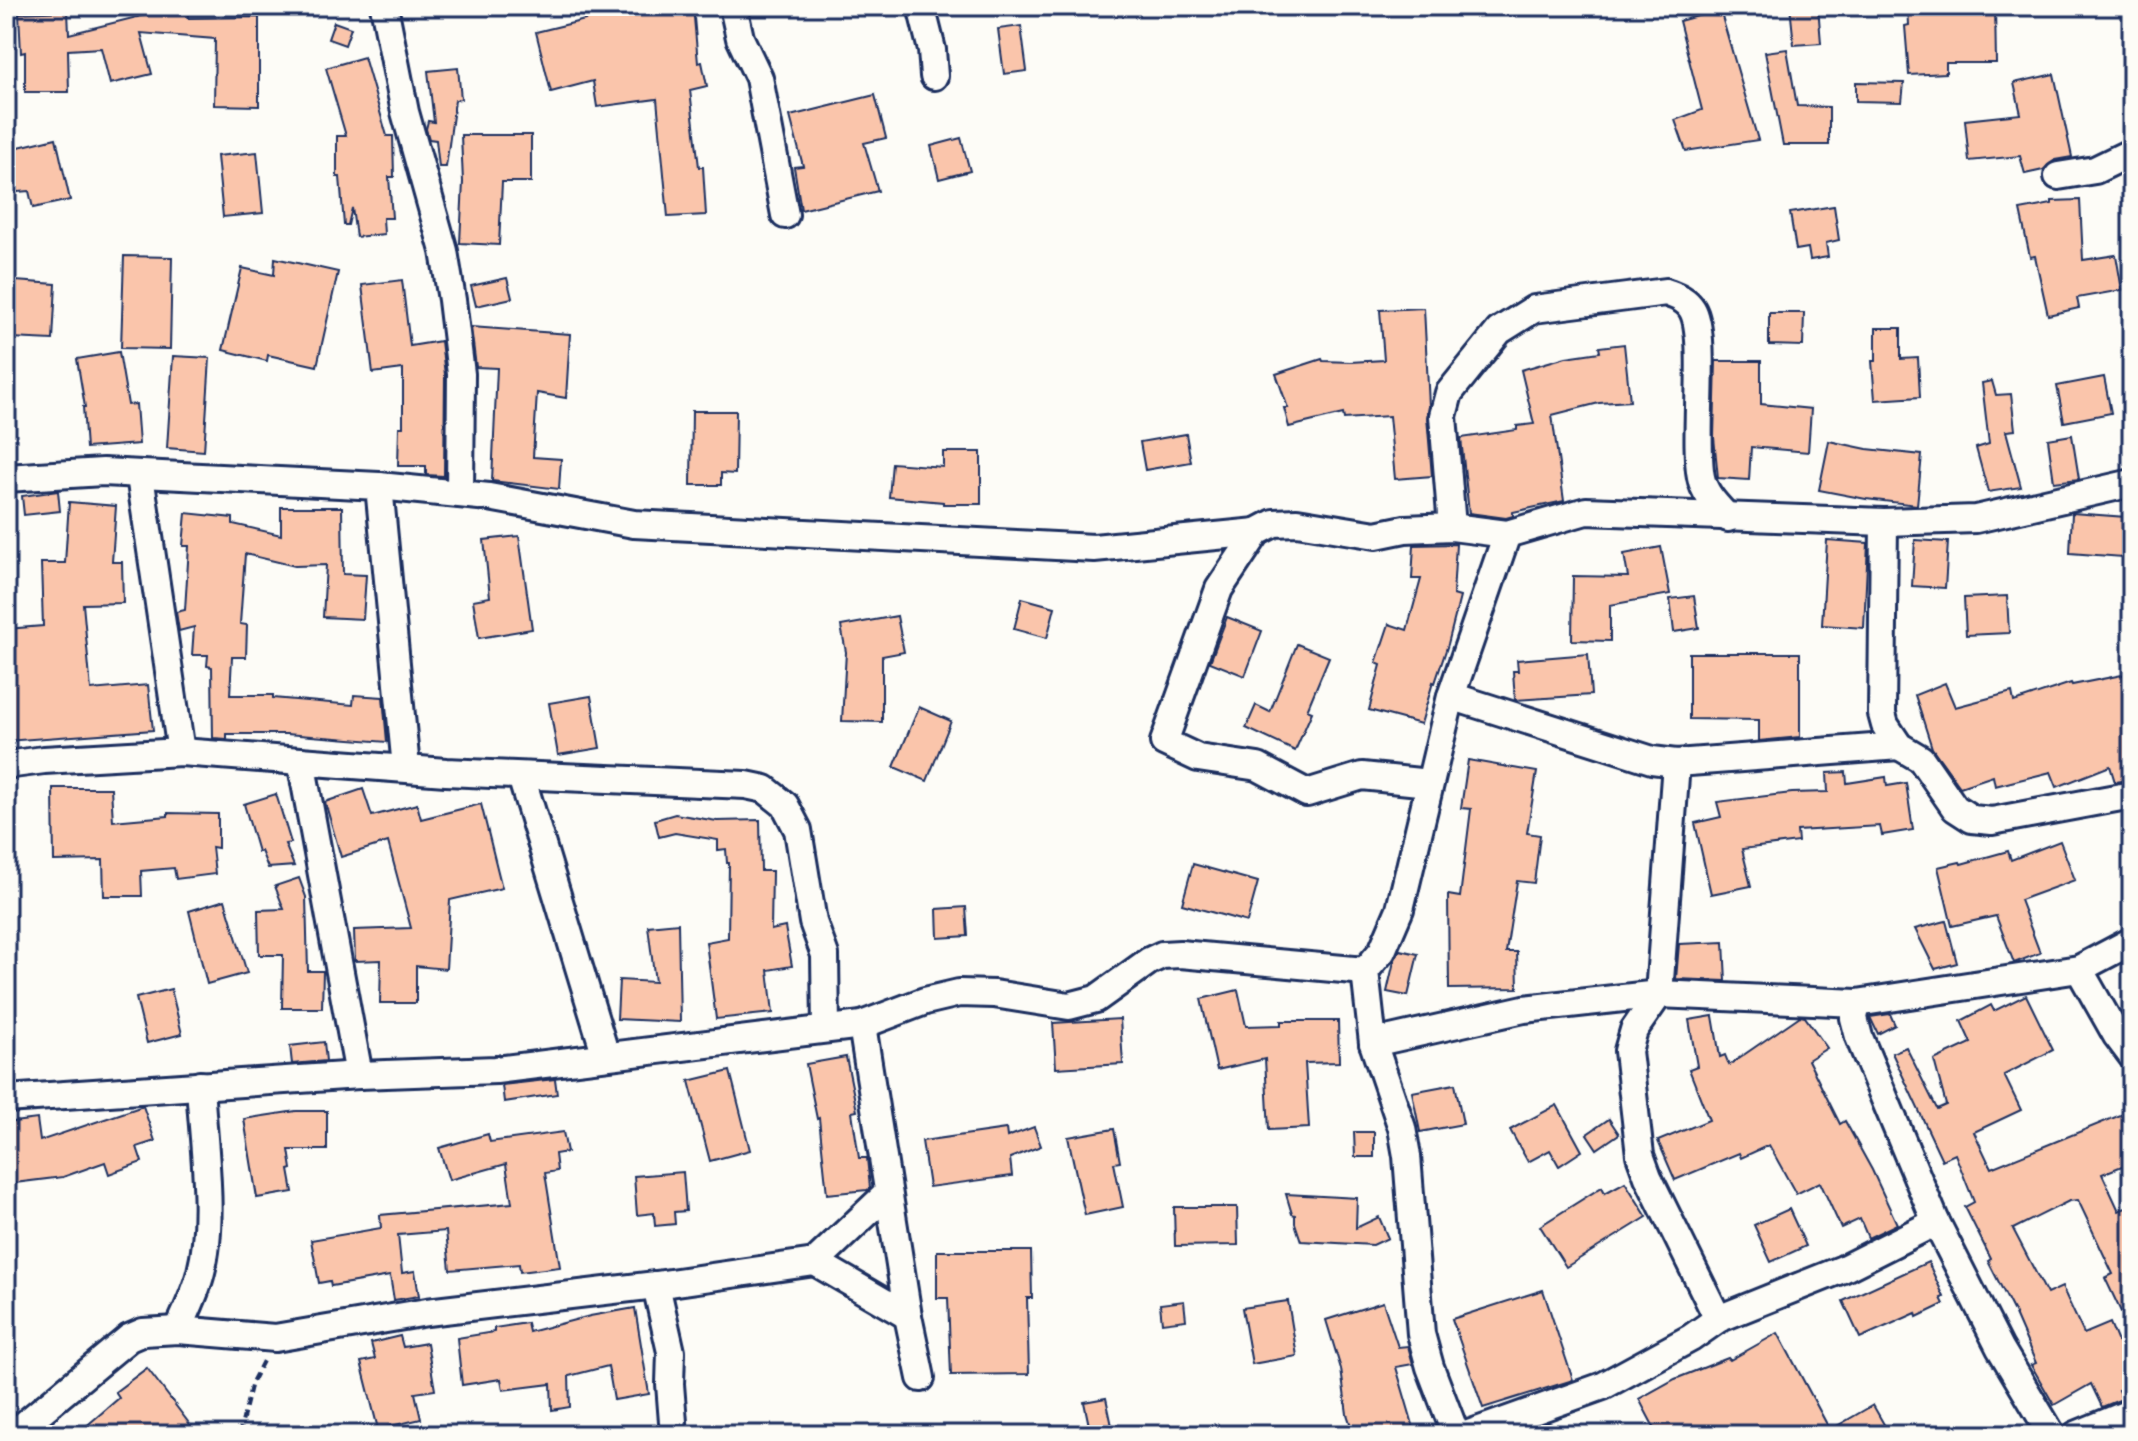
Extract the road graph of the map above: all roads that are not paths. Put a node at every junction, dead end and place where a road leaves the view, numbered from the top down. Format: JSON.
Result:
{"nodes":[{"id":1,"x":384,"y":6,"type":"edge"},
{"id":2,"x":733,"y":6,"type":"edge"},
{"id":3,"x":921,"y":6,"type":"edge"},
{"id":4,"x":934,"y":76,"type":"dead end"},
{"id":5,"x":2132,"y":152,"type":"edge"},
{"id":6,"x":2058,"y":176,"type":"dead end"},
{"id":7,"x":785,"y":215,"type":"dead end"},
{"id":8,"x":140,"y":476,"type":"junction"},
{"id":9,"x":6,"y":478,"type":"edge"},
{"id":10,"x":2132,"y":483,"type":"edge"},
{"id":11,"x":379,"y":486,"type":"junction"},
{"id":12,"x":460,"y":494,"type":"junction"},
{"id":13,"x":1728,"y":518,"type":"junction"},
{"id":14,"x":1884,"y":522,"type":"junction"},
{"id":15,"x":1452,"y":527,"type":"junction"},
{"id":16,"x":1257,"y":532,"type":"junction"},
{"id":17,"x":1507,"y":534,"type":"junction"},
{"id":18,"x":1451,"y":696,"type":"junction"},
{"id":19,"x":1899,"y":746,"type":"junction"},
{"id":20,"x":181,"y":752,"type":"junction"},
{"id":21,"x":301,"y":761,"type":"junction"},
{"id":22,"x":1676,"y":763,"type":"junction"},
{"id":23,"x":6,"y":765,"type":"edge"},
{"id":24,"x":406,"y":768,"type":"junction"},
{"id":25,"x":521,"y":776,"type":"junction"},
{"id":26,"x":1429,"y":783,"type":"junction"},
{"id":27,"x":2132,"y":795,"type":"edge"},
{"id":28,"x":2132,"y":941,"type":"edge"},
{"id":29,"x":2079,"y":969,"type":"junction"},
{"id":30,"x":1365,"y":971,"type":"junction"},
{"id":31,"x":1659,"y":994,"type":"junction"},
{"id":32,"x":1857,"y":1003,"type":"junction"},
{"id":33,"x":862,"y":1025,"type":"junction"},
{"id":34,"x":826,"y":1029,"type":"junction"},
{"id":35,"x":1373,"y":1043,"type":"junction"},
{"id":36,"x":606,"y":1056,"type":"junction"},
{"id":37,"x":2132,"y":1056,"type":"edge"},
{"id":38,"x":359,"y":1075,"type":"junction"},
{"id":39,"x":200,"y":1085,"type":"junction"},
{"id":40,"x":6,"y":1099,"type":"edge"},
{"id":41,"x":888,"y":1193,"type":"junction"},
{"id":42,"x":1936,"y":1222,"type":"junction"},
{"id":43,"x":815,"y":1262,"type":"junction"},
{"id":44,"x":656,"y":1285,"type":"junction"},
{"id":45,"x":908,"y":1316,"type":"junction"},
{"id":46,"x":1718,"y":1319,"type":"junction"},
{"id":47,"x":178,"y":1330,"type":"junction"},
{"id":48,"x":921,"y":1378,"type":"dead end"},
{"id":49,"x":2132,"y":1412,"type":"edge"},
{"id":50,"x":12,"y":1435,"type":"edge"},
{"id":51,"x":674,"y":1435,"type":"edge"},
{"id":52,"x":1456,"y":1435,"type":"edge"},
{"id":53,"x":1466,"y":1435,"type":"edge"},
{"id":54,"x":2052,"y":1435,"type":"edge"},
{"id":55,"x":2076,"y":1435,"type":"edge"}],
"edges":[{"from":1,"to":12,"type":"street"},
{"from":2,"to":7,"type":"street"},
{"from":3,"to":4,"type":"street"},
{"from":5,"to":6,"type":"street"},
{"from":8,"to":9,"type":"street"},
{"from":8,"to":11,"type":"street"},
{"from":8,"to":20,"type":"street"},
{"from":10,"to":14,"type":"street"},
{"from":11,"to":12,"type":"street"},
{"from":11,"to":24,"type":"street"},
{"from":12,"to":16,"type":"street"},
{"from":13,"to":14,"type":"street"},
{"from":13,"to":15,"type":"street"},
{"from":13,"to":17,"type":"street"},
{"from":14,"to":19,"type":"street"},
{"from":15,"to":16,"type":"street"},
{"from":15,"to":17,"type":"street"},
{"from":16,"to":26,"type":"street"},
{"from":17,"to":18,"type":"street"},
{"from":18,"to":22,"type":"street"},
{"from":18,"to":26,"type":"street"},
{"from":19,"to":22,"type":"street"},
{"from":19,"to":27,"type":"street"},
{"from":20,"to":21,"type":"street"},
{"from":20,"to":23,"type":"street"},
{"from":21,"to":24,"type":"street"},
{"from":21,"to":38,"type":"street"},
{"from":22,"to":31,"type":"street"},
{"from":24,"to":25,"type":"street"},
{"from":25,"to":34,"type":"street"},
{"from":25,"to":36,"type":"street"},
{"from":26,"to":30,"type":"street"},
{"from":28,"to":29,"type":"street"},
{"from":29,"to":32,"type":"street"},
{"from":29,"to":37,"type":"street"},
{"from":30,"to":33,"type":"street"},
{"from":30,"to":35,"type":"street"},
{"from":31,"to":32,"type":"street"},
{"from":31,"to":35,"type":"street"},
{"from":31,"to":46,"type":"street"},
{"from":32,"to":42,"type":"street"},
{"from":33,"to":34,"type":"street"},
{"from":33,"to":41,"type":"street"},
{"from":34,"to":36,"type":"street"},
{"from":35,"to":52,"type":"street"},
{"from":36,"to":38,"type":"street"},
{"from":38,"to":39,"type":"street"},
{"from":39,"to":40,"type":"street"},
{"from":39,"to":47,"type":"street"},
{"from":41,"to":43,"type":"street"},
{"from":41,"to":45,"type":"street"},
{"from":42,"to":46,"type":"street"},
{"from":42,"to":54,"type":"street"},
{"from":43,"to":44,"type":"street"},
{"from":43,"to":45,"type":"street"},
{"from":44,"to":47,"type":"street"},
{"from":44,"to":51,"type":"street"},
{"from":45,"to":48,"type":"street"},
{"from":46,"to":53,"type":"street"},
{"from":47,"to":50,"type":"street"},
{"from":49,"to":55,"type":"street"}]}
